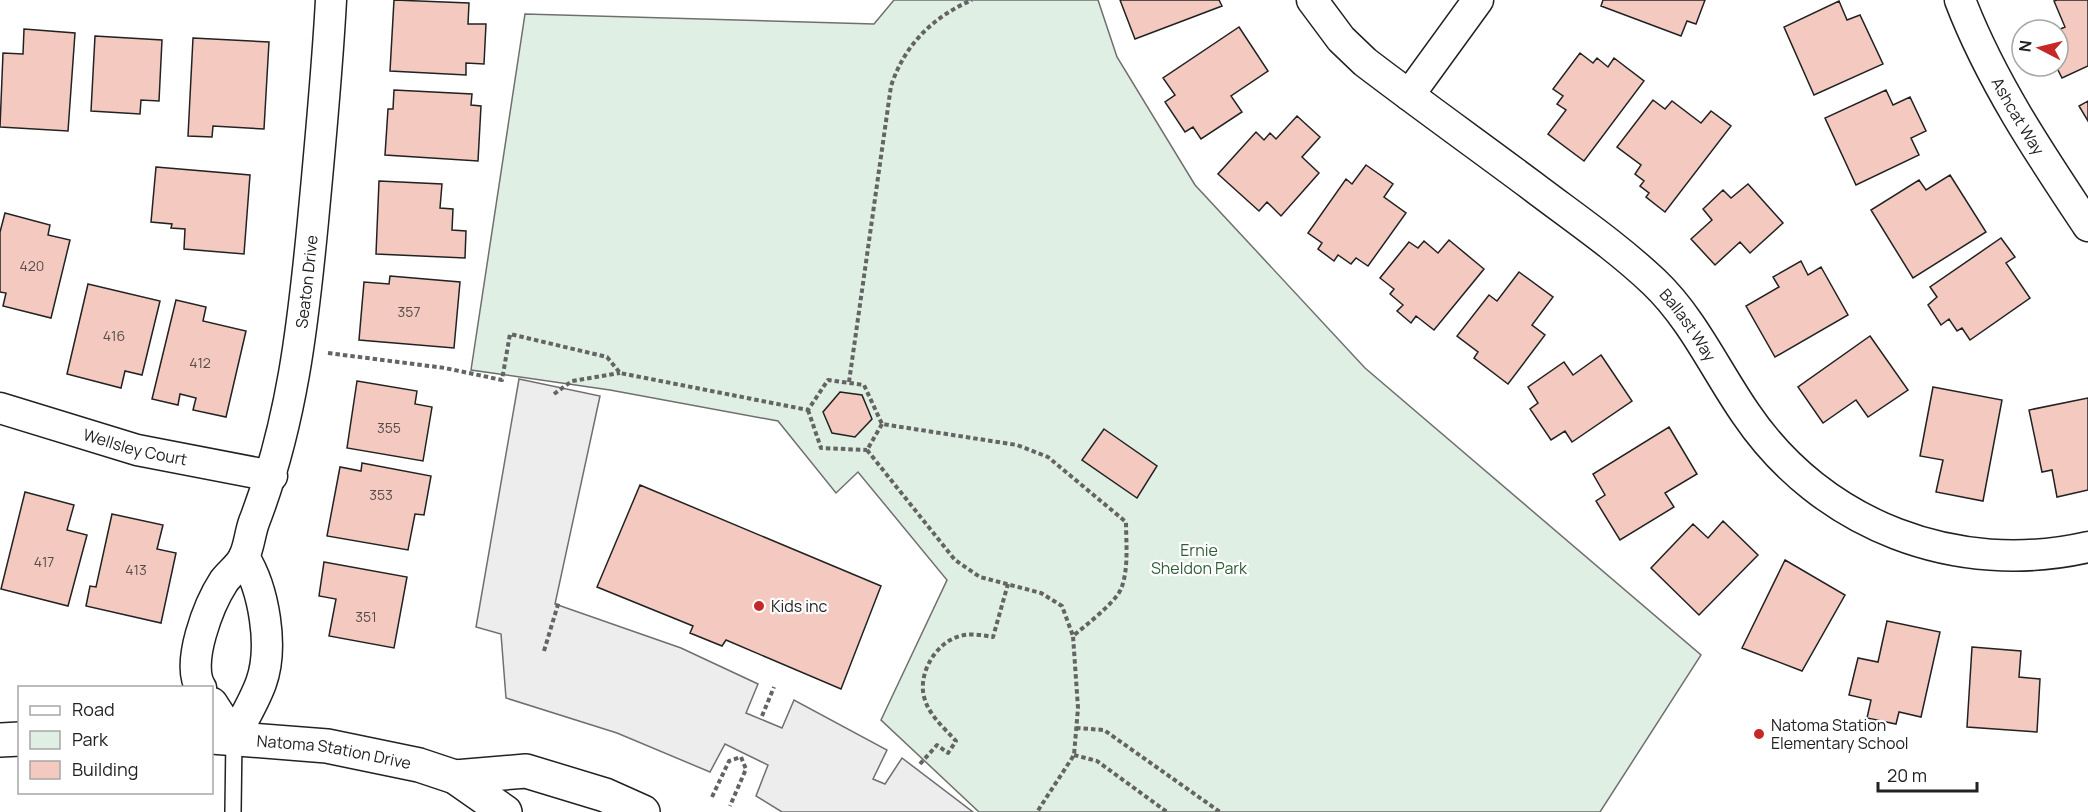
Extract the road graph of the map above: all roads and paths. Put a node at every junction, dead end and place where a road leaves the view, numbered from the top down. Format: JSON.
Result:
{"nodes":[{"id":1,"x":331,"y":0,"type":"edge"},
{"id":2,"x":972,"y":0,"type":"edge"},
{"id":3,"x":1311,"y":0,"type":"edge"},
{"id":4,"x":1478,"y":0,"type":"edge"},
{"id":5,"x":1960,"y":0,"type":"edge"},
{"id":6,"x":1408,"y":95,"type":"junction"},
{"id":7,"x":2088,"y":226,"type":"edge"},
{"id":8,"x":298,"y":350,"type":"junction"},
{"id":9,"x":620,"y":373,"type":"junction"},
{"id":10,"x":849,"y":382,"type":"junction"},
{"id":11,"x":554,"y":394,"type":"dead end"},
{"id":12,"x":0,"y":408,"type":"edge"},
{"id":13,"x":808,"y":410,"type":"junction"},
{"id":14,"x":882,"y":424,"type":"junction"},
{"id":15,"x":867,"y":450,"type":"junction"},
{"id":16,"x":272,"y":476,"type":"junction"},
{"id":17,"x":2088,"y":547,"type":"edge"},
{"id":18,"x":244,"y":557,"type":"junction"},
{"id":19,"x":1008,"y":584,"type":"junction"},
{"id":20,"x":559,"y":601,"type":"dead end"},
{"id":21,"x":1073,"y":636,"type":"junction"},
{"id":22,"x":544,"y":651,"type":"dead end"},
{"id":23,"x":200,"y":686,"type":"edge"},
{"id":24,"x":774,"y":687,"type":"dead end"},
{"id":25,"x":213,"y":707,"type":"edge"},
{"id":26,"x":762,"y":716,"type":"dead end"},
{"id":27,"x":1076,"y":728,"type":"junction"},
{"id":28,"x":223,"y":737,"type":"edge"},
{"id":29,"x":18,"y":739,"type":"edge"},
{"id":30,"x":0,"y":740,"type":"edge"},
{"id":31,"x":1074,"y":755,"type":"junction"},
{"id":32,"x":920,"y":764,"type":"dead end"},
{"id":33,"x":455,"y":777,"type":"junction"},
{"id":34,"x":712,"y":797,"type":"dead end"},
{"id":35,"x":730,"y":806,"type":"dead end"},
{"id":36,"x":233,"y":812,"type":"edge"},
{"id":37,"x":505,"y":812,"type":"edge"},
{"id":38,"x":643,"y":812,"type":"edge"},
{"id":39,"x":1037,"y":812,"type":"edge"},
{"id":40,"x":1167,"y":812,"type":"edge"},
{"id":41,"x":1220,"y":812,"type":"edge"}],
"edges":[{"from":1,"to":8,"type":"street","name":"Seaton Drive"},
{"from":2,"to":10,"type":"path"},
{"from":3,"to":6,"type":"street","name":"Ballast Way"},
{"from":4,"to":6,"type":"street"},
{"from":5,"to":7,"type":"street","name":"Ashcat Way"},
{"from":6,"to":17,"type":"street","name":"Ballast Way"},
{"from":8,"to":9,"type":"path"},
{"from":8,"to":16,"type":"street","name":"Seaton Drive"},
{"from":9,"to":11,"type":"path"},
{"from":9,"to":13,"type":"path"},
{"from":10,"to":13,"type":"path"},
{"from":10,"to":14,"type":"path"},
{"from":12,"to":16,"type":"street","name":"Wellsley Court"},
{"from":13,"to":15,"type":"path"},
{"from":14,"to":15,"type":"path"},
{"from":14,"to":21,"type":"path"},
{"from":15,"to":19,"type":"path"},
{"from":16,"to":18,"type":"street","name":"Seaton Drive"},
{"from":18,"to":23,"type":"street","name":"Seaton Drive"},
{"from":18,"to":28,"type":"street"},
{"from":19,"to":21,"type":"path"},
{"from":19,"to":32,"type":"path"},
{"from":20,"to":22,"type":"path"},
{"from":21,"to":27,"type":"path"},
{"from":24,"to":26,"type":"path"},
{"from":25,"to":28,"type":"street"},
{"from":27,"to":31,"type":"path"},
{"from":27,"to":41,"type":"path"},
{"from":28,"to":33,"type":"street","name":"Natoma Station Drive"},
{"from":28,"to":36,"type":"lane"},
{"from":29,"to":30,"type":"street"},
{"from":31,"to":39,"type":"path"},
{"from":31,"to":40,"type":"path"},
{"from":33,"to":37,"type":"street","name":"Natoma Station Drive"},
{"from":33,"to":38,"type":"street","name":"Natoma Station Drive"},
{"from":34,"to":35,"type":"path"}]}
